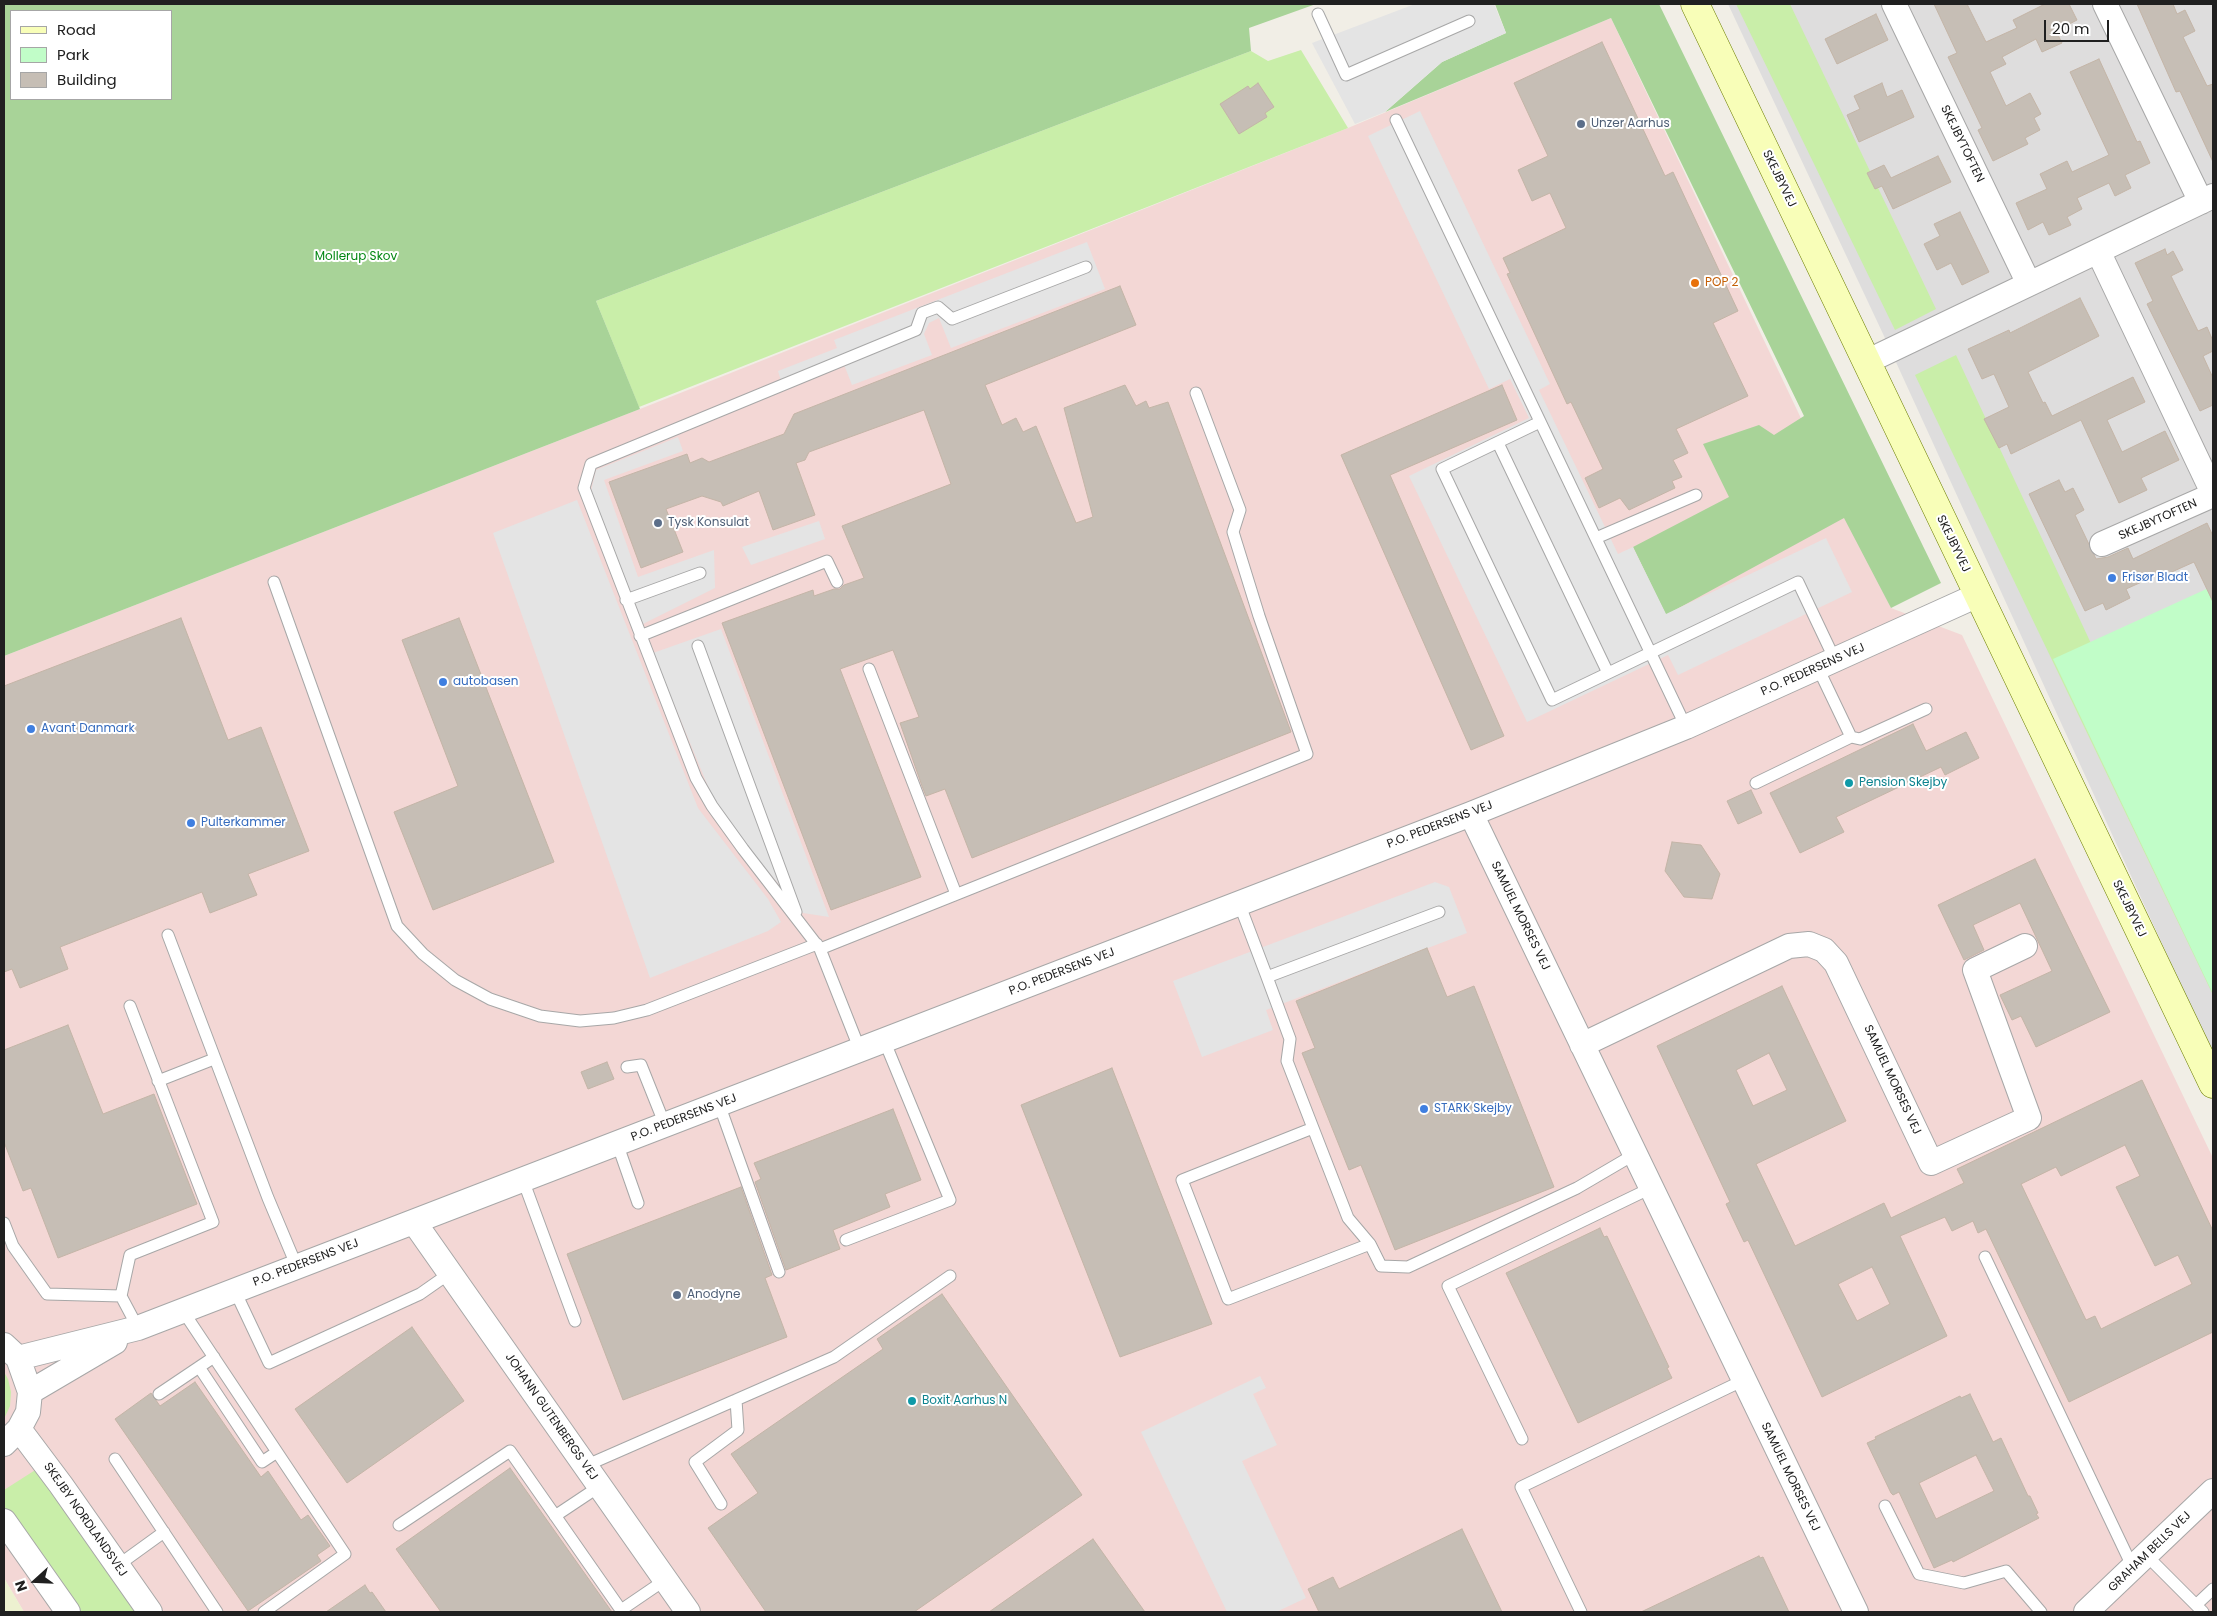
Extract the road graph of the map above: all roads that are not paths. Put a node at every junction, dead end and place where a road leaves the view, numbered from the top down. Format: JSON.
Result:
{"nodes":[{"id":1,"x":1695,"y":4,"type":"edge"},
{"id":2,"x":1894,"y":4,"type":"edge"},
{"id":3,"x":2106,"y":4,"type":"edge"},
{"id":4,"x":1318,"y":14,"type":"dead end"},
{"id":5,"x":1469,"y":21,"type":"dead end"},
{"id":6,"x":1396,"y":120,"type":"dead end"},
{"id":7,"x":2207,"y":199,"type":"edge"},
{"id":8,"x":2098,"y":251,"type":"junction"},
{"id":9,"x":1086,"y":267,"type":"dead end"},
{"id":10,"x":2030,"y":284,"type":"junction"},
{"id":11,"x":1866,"y":362,"type":"junction"},
{"id":12,"x":1196,"y":393,"type":"dead end"},
{"id":13,"x":1540,"y":422,"type":"junction"},
{"id":14,"x":1498,"y":442,"type":"junction"},
{"id":15,"x":2213,"y":494,"type":"edge"},
{"id":16,"x":1696,"y":495,"type":"dead end"},
{"id":17,"x":1596,"y":538,"type":"junction"},
{"id":18,"x":2102,"y":544,"type":"dead end"},
{"id":19,"x":700,"y":573,"type":"dead end"},
{"id":20,"x":274,"y":582,"type":"dead end"},
{"id":21,"x":837,"y":582,"type":"dead end"},
{"id":22,"x":1978,"y":595,"type":"junction"},
{"id":23,"x":626,"y":600,"type":"junction"},
{"id":24,"x":640,"y":636,"type":"junction"},
{"id":25,"x":698,"y":646,"type":"dead end"},
{"id":26,"x":1651,"y":652,"type":"junction"},
{"id":27,"x":1827,"y":664,"type":"junction"},
{"id":28,"x":869,"y":669,"type":"dead end"},
{"id":29,"x":1608,"y":673,"type":"junction"},
{"id":30,"x":1926,"y":709,"type":"dead end"},
{"id":31,"x":1686,"y":727,"type":"junction"},
{"id":32,"x":1851,"y":737,"type":"junction"},
{"id":33,"x":1756,"y":783,"type":"dead end"},
{"id":34,"x":1470,"y":814,"type":"junction"},
{"id":35,"x":956,"y":894,"type":"junction"},
{"id":36,"x":1239,"y":904,"type":"junction"},
{"id":37,"x":1439,"y":912,"type":"dead end"},
{"id":38,"x":800,"y":923,"type":"junction"},
{"id":39,"x":168,"y":935,"type":"dead end"},
{"id":40,"x":819,"y":946,"type":"junction"},
{"id":41,"x":2025,"y":946,"type":"dead end"},
{"id":42,"x":1267,"y":977,"type":"junction"},
{"id":43,"x":130,"y":1006,"type":"dead end"},
{"id":44,"x":884,"y":1040,"type":"junction"},
{"id":45,"x":1582,"y":1045,"type":"junction"},
{"id":46,"x":860,"y":1050,"type":"junction"},
{"id":47,"x":214,"y":1058,"type":"junction"},
{"id":48,"x":627,"y":1067,"type":"dead end"},
{"id":49,"x":158,"y":1081,"type":"junction"},
{"id":50,"x":2213,"y":1084,"type":"edge"},
{"id":51,"x":719,"y":1104,"type":"junction"},
{"id":52,"x":665,"y":1125,"type":"junction"},
{"id":53,"x":1313,"y":1128,"type":"junction"},
{"id":54,"x":618,"y":1143,"type":"junction"},
{"id":55,"x":1635,"y":1154,"type":"junction"},
{"id":56,"x":523,"y":1180,"type":"junction"},
{"id":57,"x":1651,"y":1188,"type":"junction"},
{"id":58,"x":638,"y":1203,"type":"dead end"},
{"id":59,"x":414,"y":1222,"type":"junction"},
{"id":60,"x":4,"y":1223,"type":"edge"},
{"id":61,"x":846,"y":1240,"type":"dead end"},
{"id":62,"x":1370,"y":1244,"type":"junction"},
{"id":63,"x":1985,"y":1257,"type":"dead end"},
{"id":64,"x":297,"y":1267,"type":"junction"},
{"id":65,"x":779,"y":1272,"type":"dead end"},
{"id":66,"x":450,"y":1273,"type":"junction"},
{"id":67,"x":950,"y":1276,"type":"dead end"},
{"id":68,"x":235,"y":1291,"type":"junction"},
{"id":69,"x":121,"y":1296,"type":"junction"},
{"id":70,"x":183,"y":1311,"type":"junction"},
{"id":71,"x":575,"y":1321,"type":"dead end"},
{"id":72,"x":138,"y":1328,"type":"junction"},
{"id":73,"x":11,"y":1351,"type":"edge"},
{"id":74,"x":214,"y":1357,"type":"junction"},
{"id":75,"x":200,"y":1367,"type":"junction"},
{"id":76,"x":1744,"y":1380,"type":"junction"},
{"id":77,"x":30,"y":1392,"type":"junction"},
{"id":78,"x":159,"y":1394,"type":"dead end"},
{"id":79,"x":736,"y":1400,"type":"junction"},
{"id":80,"x":12,"y":1437,"type":"edge"},
{"id":81,"x":1522,"y":1439,"type":"dead end"},
{"id":82,"x":277,"y":1452,"type":"junction"},
{"id":83,"x":114,"y":1459,"type":"dead end"},
{"id":84,"x":585,"y":1466,"type":"junction"},
{"id":85,"x":600,"y":1486,"type":"junction"},
{"id":86,"x":2213,"y":1491,"type":"edge"},
{"id":87,"x":722,"y":1504,"type":"dead end"},
{"id":88,"x":1885,"y":1506,"type":"dead end"},
{"id":89,"x":555,"y":1516,"type":"junction"},
{"id":90,"x":4,"y":1521,"type":"edge"},
{"id":91,"x":399,"y":1525,"type":"dead end"},
{"id":92,"x":164,"y":1532,"type":"junction"},
{"id":93,"x":2140,"y":1561,"type":"junction"},
{"id":94,"x":117,"y":1566,"type":"junction"},
{"id":95,"x":666,"y":1580,"type":"junction"},
{"id":96,"x":2213,"y":1589,"type":"edge"},
{"id":97,"x":2200,"y":1609,"type":"edge"},
{"id":98,"x":68,"y":1612,"type":"edge"},
{"id":99,"x":150,"y":1612,"type":"edge"},
{"id":100,"x":217,"y":1612,"type":"edge"},
{"id":101,"x":264,"y":1612,"type":"edge"},
{"id":102,"x":688,"y":1612,"type":"edge"},
{"id":103,"x":1581,"y":1612,"type":"edge"},
{"id":104,"x":1856,"y":1612,"type":"edge"},
{"id":105,"x":2041,"y":1612,"type":"edge"},
{"id":106,"x":2086,"y":1612,"type":"edge"}],
"edges":[{"from":1,"to":11,"type":"street","name":"SKEJBYVEJ"},
{"from":2,"to":10,"type":"street","name":"SKEJBYTOFTEN"},
{"from":3,"to":7,"type":"street"},
{"from":4,"to":5,"type":"lane"},
{"from":6,"to":13,"type":"lane"},
{"from":7,"to":8,"type":"street"},
{"from":8,"to":10,"type":"street"},
{"from":8,"to":15,"type":"street","name":"SKEJBYTOFTEN"},
{"from":9,"to":23,"type":"lane"},
{"from":10,"to":11,"type":"street"},
{"from":11,"to":22,"type":"street","name":"SKEJBYVEJ"},
{"from":12,"to":35,"type":"lane"},
{"from":13,"to":14,"type":"lane"},
{"from":13,"to":17,"type":"lane"},
{"from":14,"to":29,"type":"lane"},
{"from":14,"to":29,"type":"lane"},
{"from":15,"to":18,"type":"street","name":"SKEJBYTOFTEN"},
{"from":16,"to":17,"type":"lane"},
{"from":17,"to":26,"type":"lane"},
{"from":19,"to":23,"type":"lane"},
{"from":20,"to":40,"type":"lane"},
{"from":21,"to":24,"type":"lane"},
{"from":22,"to":27,"type":"street","name":"P.O. PEDERSENS VEJ"},
{"from":22,"to":50,"type":"street","name":"SKEJBYVEJ"},
{"from":23,"to":24,"type":"lane"},
{"from":24,"to":38,"type":"lane"},
{"from":25,"to":38,"type":"lane"},
{"from":26,"to":27,"type":"lane"},
{"from":26,"to":29,"type":"lane"},
{"from":26,"to":31,"type":"lane"},
{"from":27,"to":31,"type":"street","name":"P.O. PEDERSENS VEJ"},
{"from":27,"to":32,"type":"lane"},
{"from":28,"to":35,"type":"lane"},
{"from":30,"to":32,"type":"lane"},
{"from":31,"to":34,"type":"street","name":"P.O. PEDERSENS VEJ"},
{"from":32,"to":33,"type":"lane"},
{"from":34,"to":36,"type":"street","name":"P.O. PEDERSENS VEJ"},
{"from":34,"to":45,"type":"street","name":"SAMUEL MORSES VEJ"},
{"from":35,"to":40,"type":"lane"},
{"from":36,"to":42,"type":"lane"},
{"from":36,"to":44,"type":"street","name":"P.O. PEDERSENS VEJ"},
{"from":37,"to":42,"type":"lane"},
{"from":38,"to":40,"type":"lane"},
{"from":39,"to":47,"type":"lane"},
{"from":40,"to":46,"type":"lane"},
{"from":41,"to":45,"type":"street","name":"SAMUEL MORSES VEJ"},
{"from":42,"to":53,"type":"lane"},
{"from":43,"to":49,"type":"lane"},
{"from":44,"to":46,"type":"street","name":"P.O. PEDERSENS VEJ"},
{"from":44,"to":61,"type":"lane"},
{"from":45,"to":55,"type":"street","name":"SAMUEL MORSES VEJ"},
{"from":46,"to":51,"type":"street","name":"P.O. PEDERSENS VEJ"},
{"from":47,"to":49,"type":"lane"},
{"from":47,"to":64,"type":"lane"},
{"from":48,"to":52,"type":"lane"},
{"from":49,"to":69,"type":"lane"},
{"from":51,"to":52,"type":"street","name":"P.O. PEDERSENS VEJ"},
{"from":51,"to":65,"type":"lane"},
{"from":52,"to":54,"type":"street","name":"P.O. PEDERSENS VEJ"},
{"from":53,"to":62,"type":"lane"},
{"from":53,"to":62,"type":"lane"},
{"from":54,"to":56,"type":"street","name":"P.O. PEDERSENS VEJ"},
{"from":54,"to":58,"type":"lane"},
{"from":55,"to":57,"type":"street","name":"SAMUEL MORSES VEJ"},
{"from":55,"to":62,"type":"lane"},
{"from":56,"to":59,"type":"street","name":"P.O. PEDERSENS VEJ"},
{"from":56,"to":71,"type":"lane"},
{"from":57,"to":76,"type":"street","name":"SAMUEL MORSES VEJ"},
{"from":57,"to":81,"type":"lane"},
{"from":59,"to":64,"type":"street","name":"P.O. PEDERSENS VEJ"},
{"from":59,"to":66,"type":"street","name":"JOHANN GUTENBERGS VEJ"},
{"from":60,"to":69,"type":"lane"},
{"from":63,"to":93,"type":"lane"},
{"from":64,"to":68,"type":"street","name":"P.O. PEDERSENS VEJ"},
{"from":66,"to":68,"type":"lane"},
{"from":66,"to":84,"type":"street","name":"JOHANN GUTENBERGS VEJ"},
{"from":67,"to":79,"type":"lane"},
{"from":68,"to":70,"type":"street","name":"P.O. PEDERSENS VEJ"},
{"from":69,"to":72,"type":"lane"},
{"from":70,"to":72,"type":"street","name":"P.O. PEDERSENS VEJ"},
{"from":70,"to":74,"type":"lane"},
{"from":72,"to":73,"type":"street","name":"P.O. PEDERSENS VEJ"},
{"from":72,"to":77,"type":"street","name":"P.O. PEDERSENS VEJ"},
{"from":73,"to":77,"type":"street"},
{"from":74,"to":75,"type":"lane"},
{"from":74,"to":82,"type":"lane"},
{"from":75,"to":78,"type":"lane"},
{"from":75,"to":82,"type":"lane"},
{"from":76,"to":103,"type":"lane"},
{"from":76,"to":104,"type":"street","name":"SAMUEL MORSES VEJ"},
{"from":77,"to":80,"type":"street"},
{"from":79,"to":84,"type":"lane"},
{"from":79,"to":87,"type":"lane"},
{"from":80,"to":94,"type":"street","name":"SKEJBY NORDLANDSVEJ"},
{"from":82,"to":101,"type":"lane"},
{"from":83,"to":92,"type":"lane"},
{"from":84,"to":85,"type":"street","name":"JOHANN GUTENBERGS VEJ"},
{"from":85,"to":89,"type":"lane"},
{"from":85,"to":95,"type":"street","name":"JOHANN GUTENBERGS VEJ"},
{"from":86,"to":93,"type":"street","name":"GRAHAM BELLS VEJ"},
{"from":88,"to":105,"type":"lane"},
{"from":89,"to":91,"type":"lane"},
{"from":89,"to":95,"type":"lane"},
{"from":90,"to":98,"type":"street"},
{"from":92,"to":94,"type":"lane"},
{"from":92,"to":100,"type":"lane"},
{"from":93,"to":97,"type":"lane"},
{"from":93,"to":106,"type":"street","name":"GRAHAM BELLS VEJ"},
{"from":94,"to":99,"type":"street","name":"SKEJBY NORDLANDSVEJ"},
{"from":95,"to":102,"type":"street","name":"JOHANN GUTENBERGS VEJ"},
{"from":96,"to":97,"type":"lane"}]}
